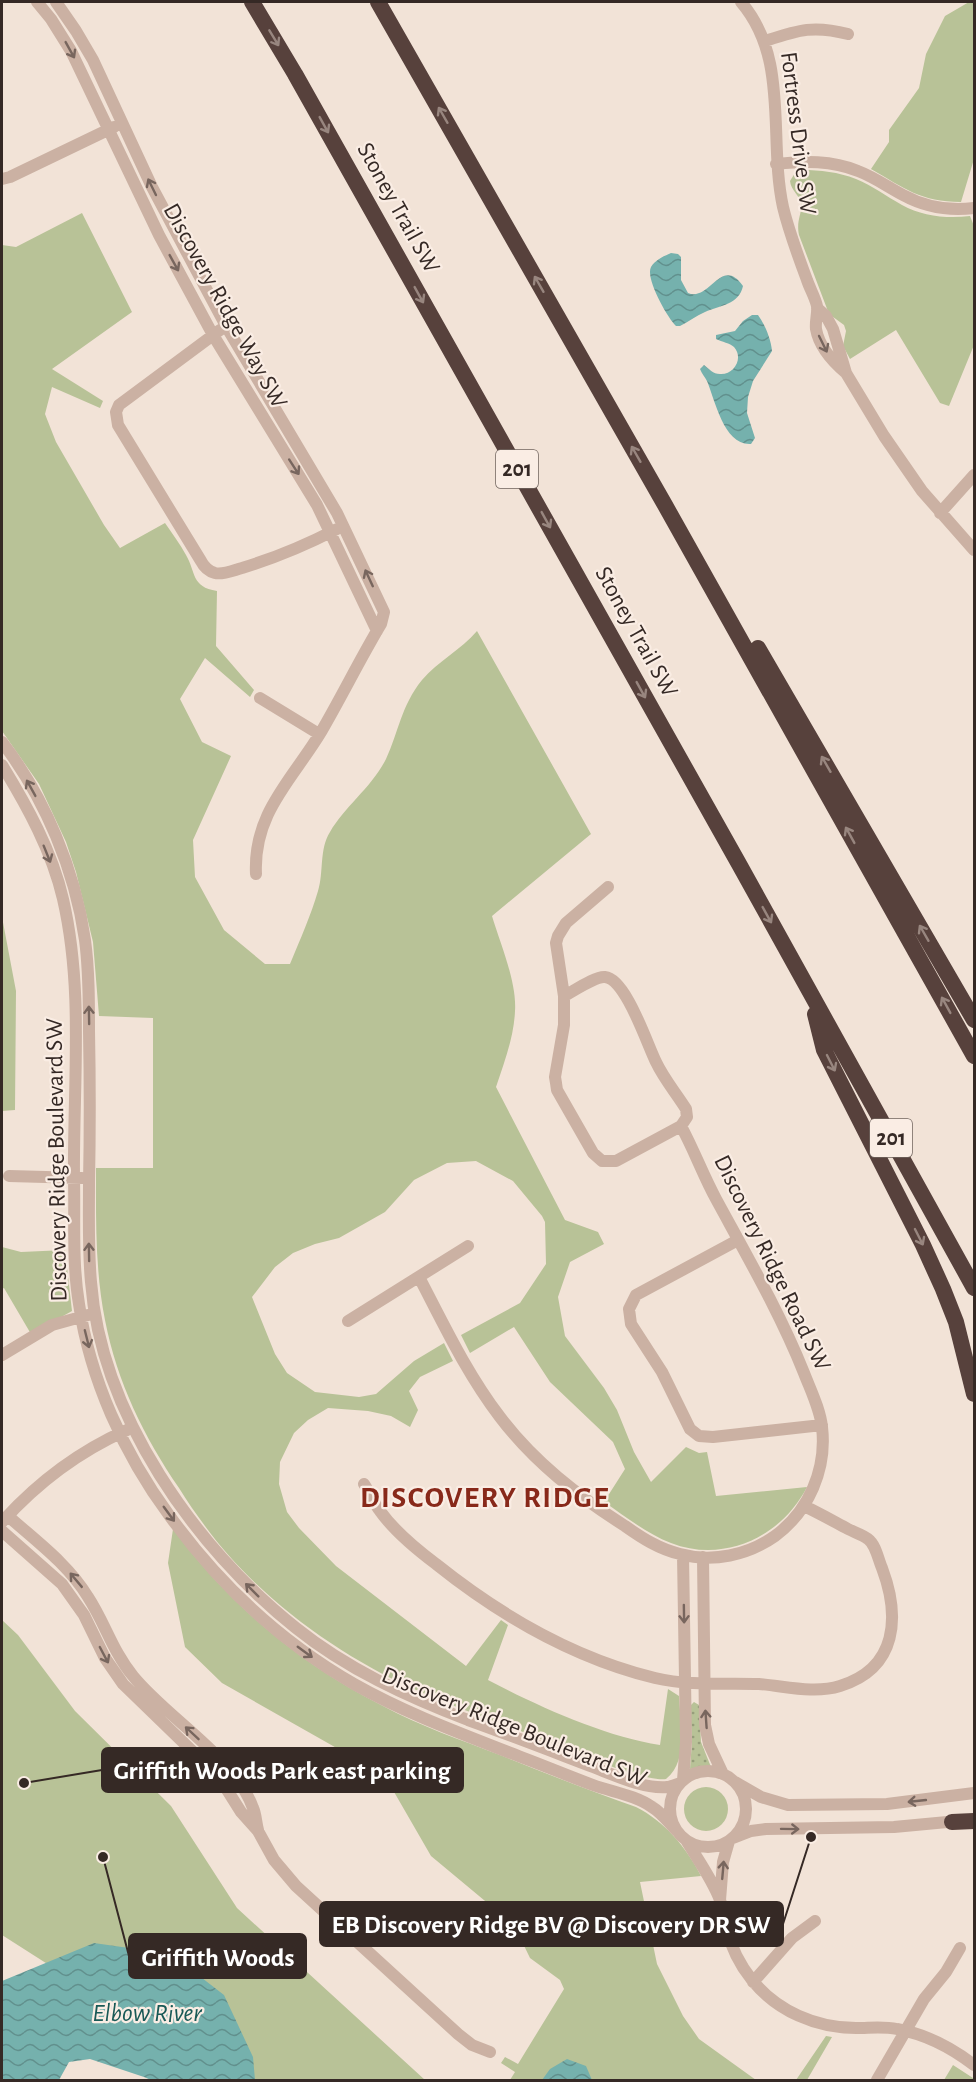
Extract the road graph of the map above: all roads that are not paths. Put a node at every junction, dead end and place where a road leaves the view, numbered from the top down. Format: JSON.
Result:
{"nodes":[{"id":1,"x":38,"y":2,"type":"edge"},
{"id":2,"x":56,"y":2,"type":"edge"},
{"id":3,"x":252,"y":2,"type":"edge"},
{"id":4,"x":378,"y":2,"type":"edge"},
{"id":5,"x":741,"y":2,"type":"edge"},
{"id":6,"x":848,"y":34,"type":"dead end"},
{"id":7,"x":765,"y":41,"type":"junction"},
{"id":8,"x":122,"y":123,"type":"junction"},
{"id":9,"x":108,"y":130,"type":"junction"},
{"id":10,"x":776,"y":164,"type":"junction"},
{"id":11,"x":2,"y":179,"type":"edge"},
{"id":12,"x":975,"y":208,"type":"edge"},
{"id":13,"x":173,"y":228,"type":"junction"},
{"id":14,"x":159,"y":235,"type":"junction"},
{"id":15,"x":226,"y":326,"type":"junction"},
{"id":16,"x":213,"y":335,"type":"junction"},
{"id":17,"x":285,"y":426,"type":"junction"},
{"id":18,"x":272,"y":434,"type":"junction"},
{"id":19,"x":975,"y":475,"type":"edge"},
{"id":20,"x":665,"y":505,"type":"junction"},
{"id":21,"x":940,"y":513,"type":"junction"},
{"id":22,"x":344,"y":525,"type":"junction"},
{"id":23,"x":331,"y":532,"type":"junction"},
{"id":24,"x":975,"y":550,"type":"edge"},
{"id":25,"x":377,"y":631,"type":"junction"},
{"id":26,"x":260,"y":698,"type":"dead end"},
{"id":27,"x":319,"y":734,"type":"junction"},
{"id":28,"x":2,"y":742,"type":"edge"},
{"id":29,"x":2,"y":765,"type":"edge"},
{"id":30,"x":48,"y":820,"type":"junction"},
{"id":31,"x":36,"y":826,"type":"junction"},
{"id":32,"x":256,"y":874,"type":"dead end"},
{"id":33,"x":608,"y":887,"type":"dead end"},
{"id":34,"x":84,"y":935,"type":"junction"},
{"id":35,"x":70,"y":937,"type":"junction"},
{"id":36,"x":807,"y":987,"type":"junction"},
{"id":37,"x":564,"y":996,"type":"junction"},
{"id":38,"x":975,"y":1020,"type":"edge"},
{"id":39,"x":75,"y":1049,"type":"junction"},
{"id":40,"x":89,"y":1049,"type":"junction"},
{"id":41,"x":975,"y":1056,"type":"edge"},
{"id":42,"x":681,"y":1126,"type":"junction"},
{"id":43,"x":9,"y":1176,"type":"dead end"},
{"id":44,"x":74,"y":1178,"type":"junction"},
{"id":45,"x":89,"y":1178,"type":"junction"},
{"id":46,"x":738,"y":1240,"type":"junction"},
{"id":47,"x":468,"y":1246,"type":"dead end"},
{"id":48,"x":419,"y":1277,"type":"junction"},
{"id":49,"x":975,"y":1288,"type":"edge"},
{"id":50,"x":95,"y":1314,"type":"junction"},
{"id":51,"x":81,"y":1316,"type":"junction"},
{"id":52,"x":348,"y":1321,"type":"dead end"},
{"id":53,"x":2,"y":1355,"type":"edge"},
{"id":54,"x":975,"y":1394,"type":"edge"},
{"id":55,"x":822,"y":1425,"type":"junction"},
{"id":56,"x":133,"y":1427,"type":"junction"},
{"id":57,"x":120,"y":1433,"type":"junction"},
{"id":58,"x":364,"y":1484,"type":"dead end"},
{"id":59,"x":804,"y":1506,"type":"junction"},
{"id":60,"x":5,"y":1519,"type":"edge"},
{"id":61,"x":2,"y":1531,"type":"edge"},
{"id":62,"x":694,"y":1556,"type":"junction"},
{"id":63,"x":685,"y":1683,"type":"junction"},
{"id":64,"x":704,"y":1684,"type":"junction"},
{"id":65,"x":723,"y":1774,"type":"junction"},
{"id":66,"x":681,"y":1782,"type":"junction"},
{"id":67,"x":735,"y":1782,"type":"junction"},
{"id":68,"x":975,"y":1793,"type":"edge"},
{"id":69,"x":975,"y":1819,"type":"edge"},
{"id":70,"x":952,"y":1822,"type":"joint"},
{"id":71,"x":258,"y":1831,"type":"junction"},
{"id":72,"x":677,"y":1831,"type":"junction"},
{"id":73,"x":686,"y":1840,"type":"junction"},
{"id":74,"x":731,"y":1840,"type":"junction"},
{"id":75,"x":720,"y":1901,"type":"junction"},
{"id":76,"x":815,"y":1921,"type":"dead end"},
{"id":77,"x":960,"y":1948,"type":"dead end"},
{"id":78,"x":753,"y":1982,"type":"junction"},
{"id":79,"x":906,"y":2030,"type":"junction"},
{"id":80,"x":490,"y":2052,"type":"dead end"},
{"id":81,"x":975,"y":2065,"type":"edge"},
{"id":82,"x":877,"y":2080,"type":"edge"}],
"edges":[{"from":1,"to":9,"type":"street","name":"Discovery Ridge Way SW","one_way":true},
{"from":2,"to":8,"type":"street","name":"Discovery Ridge Way SW"},
{"from":3,"to":36,"type":"highway","name":"Stoney Trail SW","number":"201","one_way":true},
{"from":20,"to":4,"type":"highway","one_way":true},
{"from":5,"to":7,"type":"street","name":"Fortress Drive SW"},
{"from":6,"to":7,"type":"street"},
{"from":7,"to":10,"type":"street","name":"Fortress Drive SW"},
{"from":8,"to":9,"type":"street"},
{"from":13,"to":8,"type":"street","name":"Discovery Ridge Way SW","one_way":true},
{"from":9,"to":11,"type":"street"},
{"from":9,"to":14,"type":"street","name":"Discovery Ridge Way SW"},
{"from":10,"to":12,"type":"street"},
{"from":10,"to":21,"type":"street","name":"Fortress Drive SW"},
{"from":13,"to":14,"type":"street"},
{"from":13,"to":15,"type":"street","name":"Discovery Ridge Way SW"},
{"from":14,"to":16,"type":"street","name":"Discovery Ridge Way SW","one_way":true},
{"from":15,"to":16,"type":"street"},
{"from":15,"to":17,"type":"street","name":"Discovery Ridge Way SW"},
{"from":16,"to":18,"type":"street","name":"Discovery Ridge Way SW"},
{"from":16,"to":23,"type":"street"},
{"from":17,"to":18,"type":"street"},
{"from":17,"to":22,"type":"street","name":"Discovery Ridge Way SW"},
{"from":18,"to":23,"type":"street","name":"Discovery Ridge Way SW","one_way":true},
{"from":19,"to":21,"type":"street"},
{"from":38,"to":20,"type":"highway","one_way":true},
{"from":41,"to":20,"type":"highway","one_way":true},
{"from":21,"to":24,"type":"street","name":"Fortress Drive SW"},
{"from":22,"to":23,"type":"street"},
{"from":25,"to":22,"type":"street","name":"Discovery Ridge Way SW","one_way":true},
{"from":23,"to":25,"type":"street","name":"Discovery Ridge Way SW"},
{"from":25,"to":27,"type":"street","name":"Discovery Ridge Way SW"},
{"from":26,"to":27,"type":"street"},
{"from":27,"to":32,"type":"street","name":"Discovery Ridge Way SW"},
{"from":30,"to":28,"type":"street","name":"Discovery Ridge Boulevard SW","one_way":true},
{"from":29,"to":31,"type":"street","name":"Discovery Ridge Boulevard SW"},
{"from":30,"to":31,"type":"street"},
{"from":30,"to":34,"type":"street","name":"Discovery Ridge Boulevard SW"},
{"from":31,"to":35,"type":"street","name":"Discovery Ridge Boulevard SW","one_way":true},
{"from":33,"to":37,"type":"street"},
{"from":34,"to":35,"type":"street"},
{"from":40,"to":34,"type":"street","name":"Discovery Ridge Boulevard SW","one_way":true},
{"from":35,"to":39,"type":"street","name":"Discovery Ridge Boulevard SW"},
{"from":36,"to":49,"type":"highway","name":"Stoney Trail SW","number":"201"},
{"from":36,"to":54,"type":"highway","one_way":true},
{"from":37,"to":42,"type":"street"},
{"from":37,"to":42,"type":"street"},
{"from":39,"to":40,"type":"street"},
{"from":39,"to":44,"type":"street","name":"Discovery Ridge Boulevard SW"},
{"from":40,"to":45,"type":"street","name":"Discovery Ridge Boulevard SW"},
{"from":42,"to":46,"type":"street","name":"Discovery Ridge Road SW"},
{"from":43,"to":44,"type":"street"},
{"from":44,"to":45,"type":"street"},
{"from":44,"to":51,"type":"street","name":"Discovery Ridge Boulevard SW"},
{"from":50,"to":45,"type":"street","name":"Discovery Ridge Boulevard SW","one_way":true},
{"from":46,"to":55,"type":"street","name":"Discovery Ridge Road SW"},
{"from":46,"to":55,"type":"street"},
{"from":47,"to":48,"type":"street"},
{"from":48,"to":52,"type":"street"},
{"from":48,"to":62,"type":"street"},
{"from":50,"to":51,"type":"street"},
{"from":50,"to":56,"type":"street","name":"Discovery Ridge Boulevard SW"},
{"from":51,"to":53,"type":"street"},
{"from":51,"to":57,"type":"street","name":"Discovery Ridge Boulevard SW","one_way":true},
{"from":55,"to":59,"type":"street","name":"Discovery Ridge Road SW"},
{"from":56,"to":57,"type":"street"},
{"from":66,"to":56,"type":"street","name":"Discovery Ridge Boulevard SW","one_way":true},
{"from":57,"to":60,"type":"street"},
{"from":57,"to":72,"type":"street","name":"Discovery Ridge Boulevard SW","one_way":true},
{"from":58,"to":63,"type":"street"},
{"from":59,"to":62,"type":"street","name":"Discovery Ridge Road SW"},
{"from":59,"to":64,"type":"street"},
{"from":71,"to":60,"type":"street","one_way":true},
{"from":61,"to":71,"type":"street","one_way":true},
{"from":62,"to":63,"type":"street","one_way":true},
{"from":62,"to":64,"type":"street"},
{"from":63,"to":64,"type":"street"},
{"from":63,"to":66,"type":"street"},
{"from":65,"to":64,"type":"street","one_way":true},
{"from":65,"to":66,"type":"street"},
{"from":65,"to":67,"type":"street"},
{"from":66,"to":72,"type":"street"},
{"from":68,"to":67,"type":"street","one_way":true},
{"from":67,"to":74,"type":"street"},
{"from":69,"to":70,"type":"highway"},
{"from":74,"to":70,"type":"street","one_way":true},
{"from":71,"to":80,"type":"street"},
{"from":72,"to":73,"type":"street"},
{"from":73,"to":74,"type":"street"},
{"from":73,"to":75,"type":"street"},
{"from":75,"to":74,"type":"street","one_way":true},
{"from":75,"to":78,"type":"street"},
{"from":76,"to":78,"type":"street"},
{"from":77,"to":79,"type":"street"},
{"from":78,"to":79,"type":"street"},
{"from":79,"to":81,"type":"street"},
{"from":79,"to":82,"type":"street"}]}
